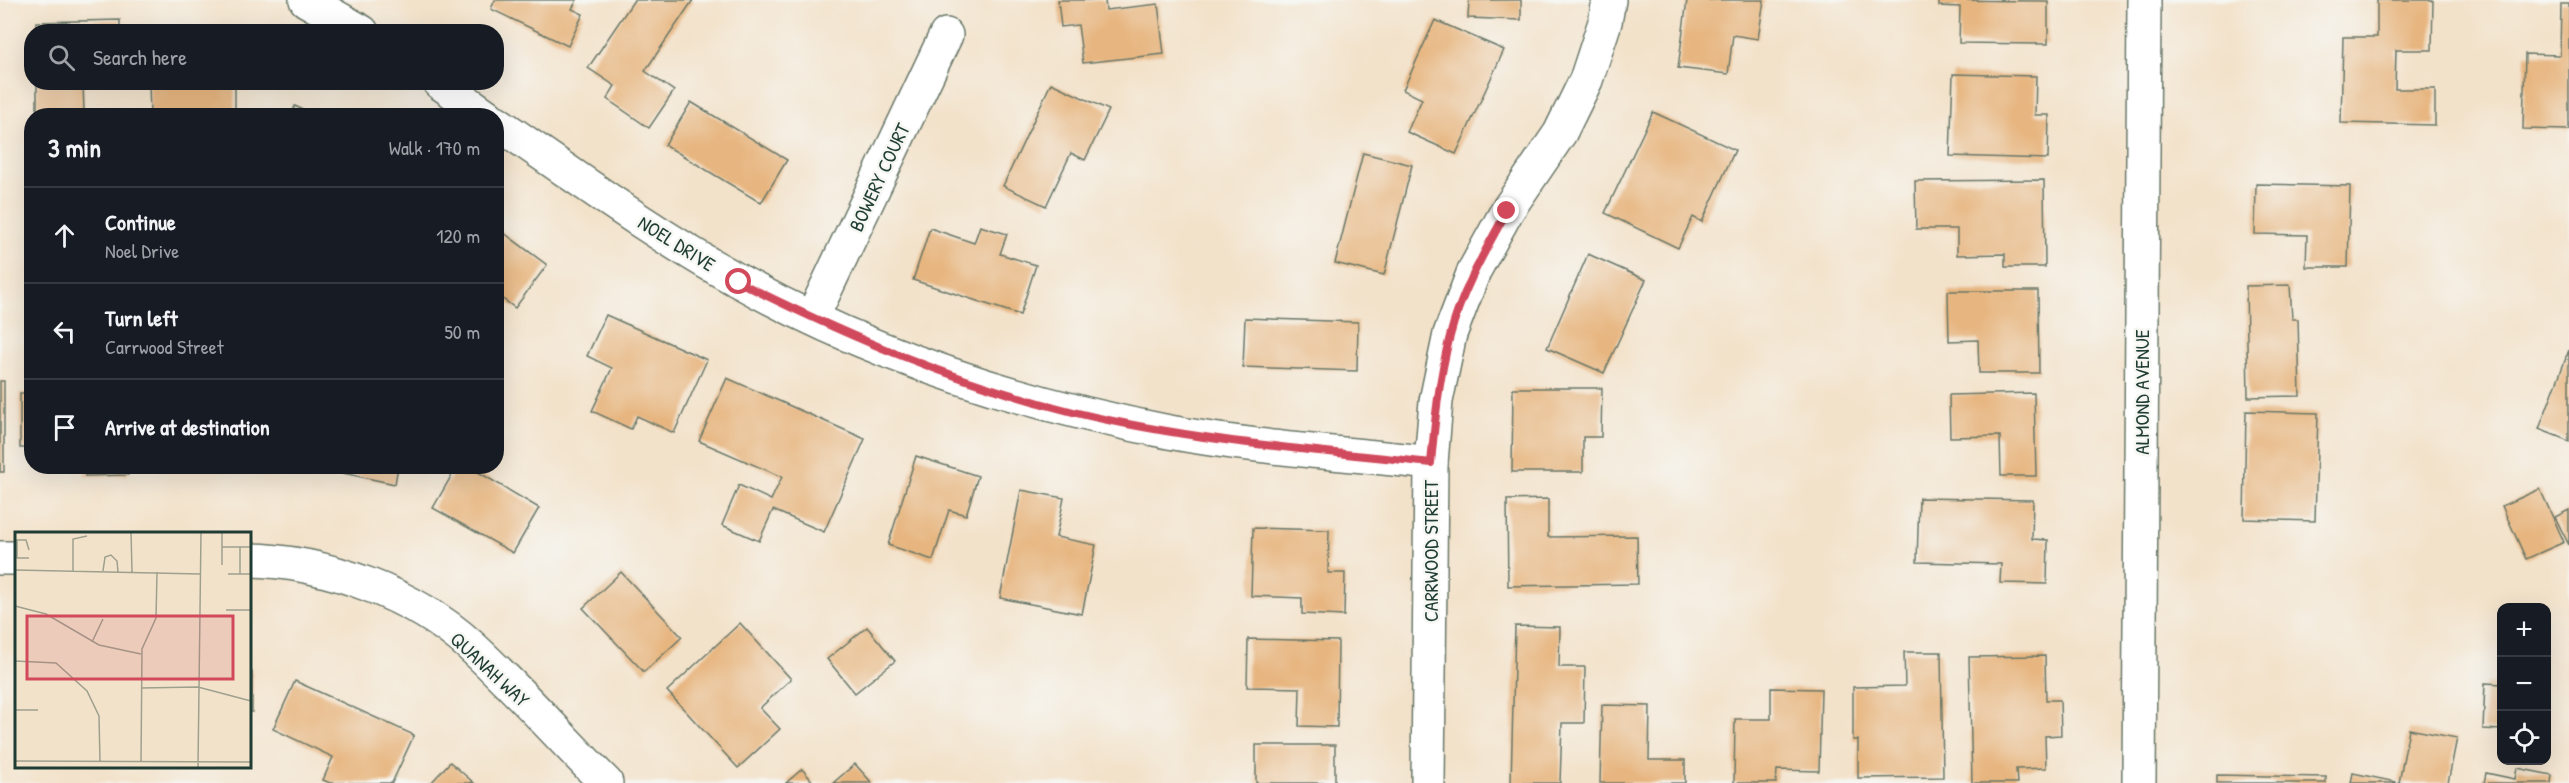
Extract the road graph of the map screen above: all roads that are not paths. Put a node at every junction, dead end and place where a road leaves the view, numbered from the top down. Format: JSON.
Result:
{"nodes":[{"id":1,"x":306,"y":0,"type":"edge"},
{"id":2,"x":1609,"y":0,"type":"edge"},
{"id":3,"x":2144,"y":0,"type":"edge"},
{"id":4,"x":348,"y":24,"type":"edge"},
{"id":5,"x":946,"y":35,"type":"dead end"},
{"id":6,"x":450,"y":90,"type":"edge"},
{"id":7,"x":476,"y":108,"type":"edge"},
{"id":8,"x":504,"y":127,"type":"edge"},
{"id":9,"x":812,"y":318,"type":"junction"},
{"id":10,"x":1431,"y":463,"type":"junction"},
{"id":11,"x":250,"y":560,"type":"edge"},
{"id":12,"x":606,"y":783,"type":"edge"},
{"id":13,"x":1428,"y":783,"type":"edge"},
{"id":14,"x":2139,"y":783,"type":"edge"}],
"edges":[{"from":1,"to":4,"type":"street"},
{"from":2,"to":10,"type":"street","name":"CARRWOOD STREET"},
{"from":3,"to":14,"type":"street","name":"ALMOND AVENUE"},
{"from":5,"to":9,"type":"street","name":"BOWERY COURT"},
{"from":6,"to":7,"type":"street"},
{"from":8,"to":9,"type":"street","name":"NOEL DRIVE"},
{"from":9,"to":10,"type":"street","name":"NOEL DRIVE"},
{"from":10,"to":13,"type":"street","name":"CARRWOOD STREET"},
{"from":11,"to":12,"type":"street","name":"QUANAH WAY"}]}
